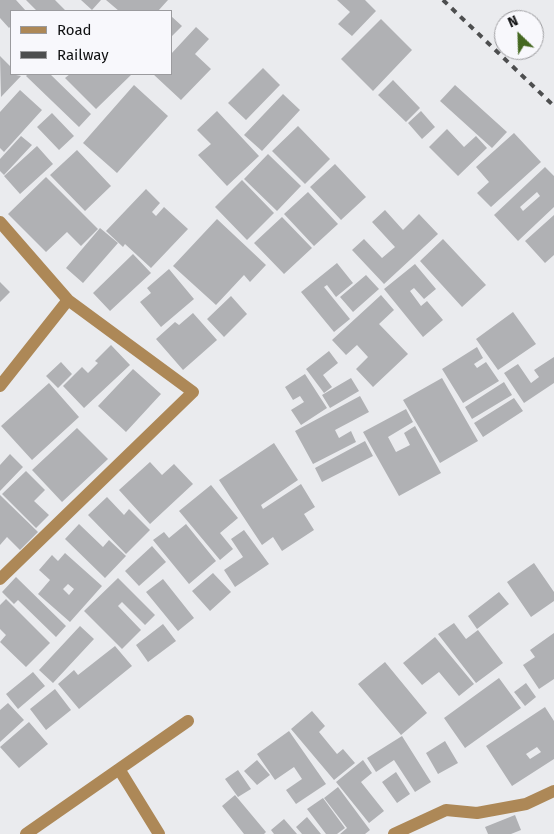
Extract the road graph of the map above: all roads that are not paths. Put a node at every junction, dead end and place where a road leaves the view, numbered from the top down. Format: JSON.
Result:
{"nodes":[{"id":1,"x":0,"y":222,"type":"edge"},
{"id":2,"x":68,"y":300,"type":"junction"},
{"id":3,"x":0,"y":386,"type":"edge"},
{"id":4,"x":0,"y":579,"type":"edge"},
{"id":5,"x":188,"y":721,"type":"dead end"},
{"id":6,"x":119,"y":769,"type":"junction"},
{"id":7,"x":554,"y":791,"type":"edge"},
{"id":8,"x":26,"y":834,"type":"edge"},
{"id":9,"x":159,"y":834,"type":"edge"},
{"id":10,"x":394,"y":834,"type":"edge"}],
"edges":[{"from":1,"to":2,"type":"street"},
{"from":2,"to":3,"type":"street"},
{"from":2,"to":4,"type":"street"},
{"from":5,"to":6,"type":"street"},
{"from":6,"to":8,"type":"street"},
{"from":6,"to":9,"type":"street"},
{"from":7,"to":10,"type":"street"}]}
